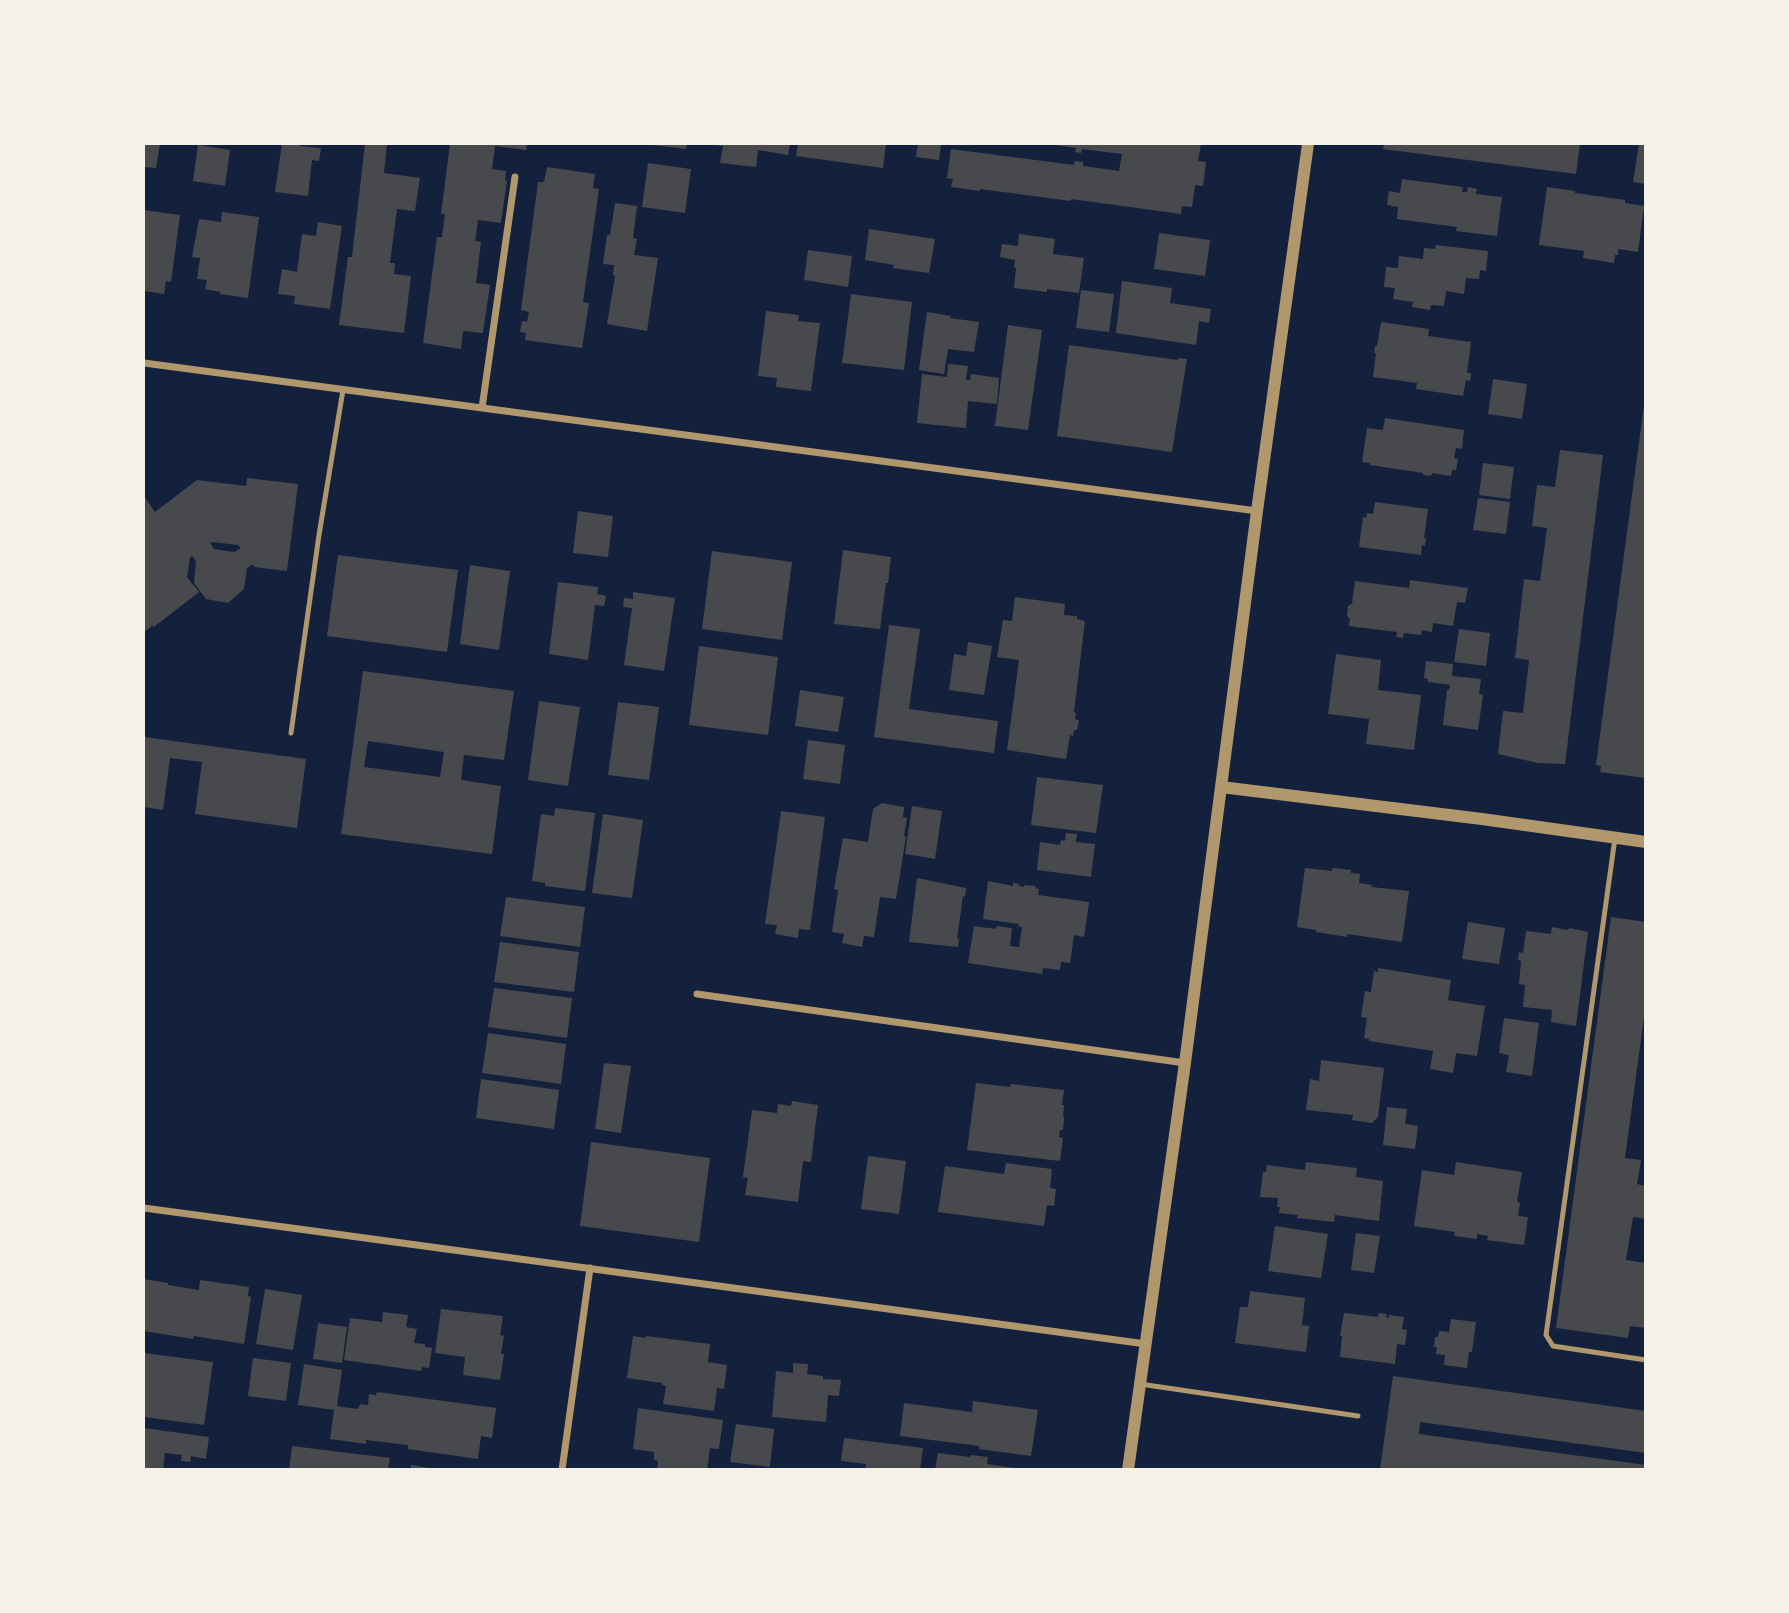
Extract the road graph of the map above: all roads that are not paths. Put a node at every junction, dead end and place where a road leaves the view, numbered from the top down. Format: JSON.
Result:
{"nodes":[{"id":1,"x":1308,"y":144,"type":"edge"},
{"id":2,"x":516,"y":177,"type":"dead end"},
{"id":3,"x":144,"y":363,"type":"edge"},
{"id":4,"x":342,"y":390,"type":"junction"},
{"id":5,"x":482,"y":408,"type":"junction"},
{"id":6,"x":1257,"y":511,"type":"junction"},
{"id":7,"x":291,"y":733,"type":"dead end"},
{"id":8,"x":1221,"y":787,"type":"junction"},
{"id":9,"x":1615,"y":838,"type":"junction"},
{"id":10,"x":1646,"y":842,"type":"edge"},
{"id":11,"x":696,"y":994,"type":"dead end"},
{"id":12,"x":1185,"y":1063,"type":"junction"},
{"id":13,"x":144,"y":1208,"type":"edge"},
{"id":14,"x":590,"y":1268,"type":"junction"},
{"id":15,"x":1146,"y":1344,"type":"junction"},
{"id":16,"x":1646,"y":1360,"type":"edge"},
{"id":17,"x":1140,"y":1384,"type":"junction"},
{"id":18,"x":1358,"y":1416,"type":"dead end"},
{"id":19,"x":562,"y":1469,"type":"edge"},
{"id":20,"x":1128,"y":1469,"type":"edge"}],
"edges":[{"from":1,"to":6,"type":"street"},
{"from":2,"to":5,"type":"street"},
{"from":3,"to":4,"type":"street"},
{"from":4,"to":5,"type":"street"},
{"from":4,"to":7,"type":"lane"},
{"from":5,"to":6,"type":"street"},
{"from":6,"to":8,"type":"street"},
{"from":8,"to":9,"type":"street"},
{"from":8,"to":12,"type":"street"},
{"from":9,"to":10,"type":"street"},
{"from":9,"to":16,"type":"lane"},
{"from":11,"to":12,"type":"street"},
{"from":12,"to":15,"type":"street"},
{"from":13,"to":14,"type":"street"},
{"from":14,"to":15,"type":"street"},
{"from":14,"to":19,"type":"street"},
{"from":15,"to":17,"type":"street"},
{"from":17,"to":18,"type":"lane"},
{"from":17,"to":20,"type":"street"}]}
